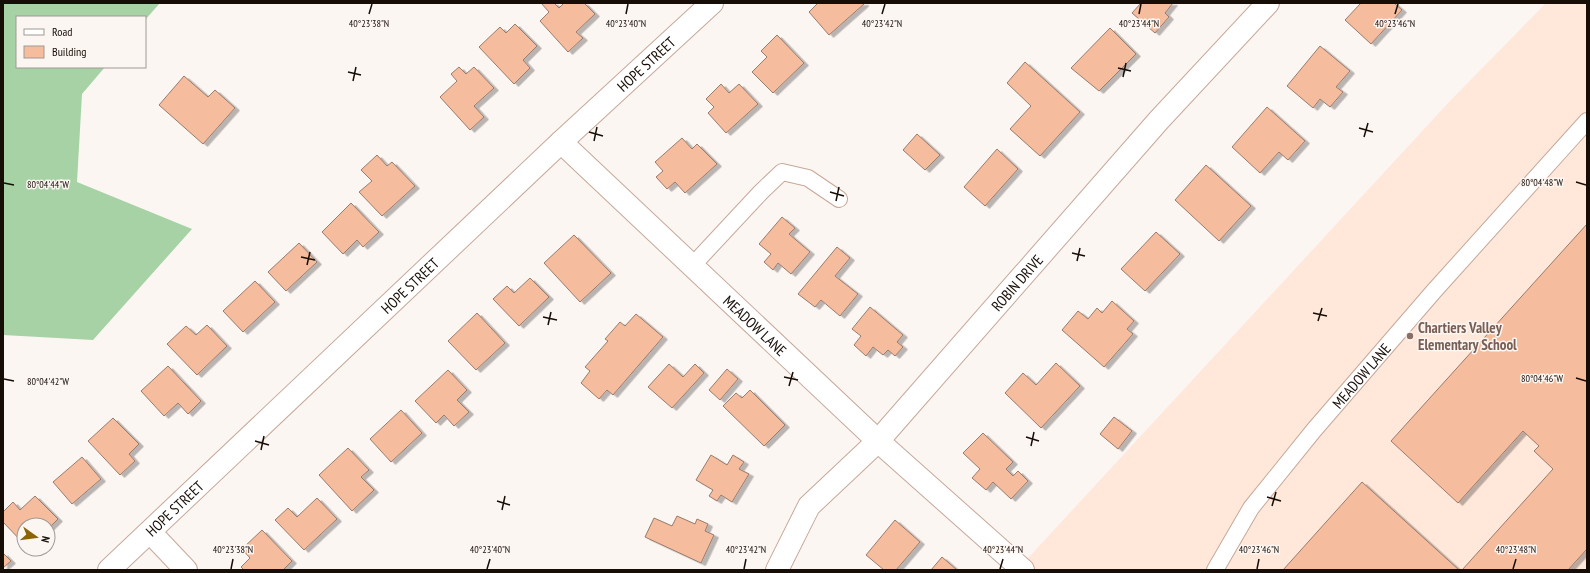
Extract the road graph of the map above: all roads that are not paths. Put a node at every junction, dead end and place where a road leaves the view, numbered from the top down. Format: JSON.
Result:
{"nodes":[{"id":1,"x":712,"y":3,"type":"edge"},
{"id":2,"x":1268,"y":3,"type":"edge"},
{"id":3,"x":1587,"y":121,"type":"edge"},
{"id":4,"x":561,"y":142,"type":"junction"},
{"id":5,"x":839,"y":199,"type":"dead end"},
{"id":6,"x":692,"y":266,"type":"junction"},
{"id":7,"x":878,"y":441,"type":"junction"},
{"id":8,"x":150,"y":532,"type":"junction"},
{"id":9,"x":109,"y":570,"type":"edge"},
{"id":10,"x":186,"y":570,"type":"edge"},
{"id":11,"x":777,"y":570,"type":"edge"},
{"id":12,"x":1023,"y":570,"type":"edge"},
{"id":13,"x":1215,"y":570,"type":"edge"}],
"edges":[{"from":1,"to":4,"type":"street","name":"HOPE STREET"},
{"from":2,"to":7,"type":"street","name":"ROBIN DRIVE"},
{"from":3,"to":13,"type":"lane","name":"MEADOW LANE"},
{"from":4,"to":6,"type":"street","name":"MEADOW LANE"},
{"from":4,"to":8,"type":"street","name":"HOPE STREET"},
{"from":5,"to":6,"type":"lane"},
{"from":6,"to":7,"type":"street","name":"MEADOW LANE"},
{"from":7,"to":11,"type":"street","name":"ROBIN DRIVE"},
{"from":7,"to":12,"type":"street","name":"MEADOW LANE"},
{"from":8,"to":9,"type":"street","name":"HOPE STREET"},
{"from":8,"to":10,"type":"street"}]}
